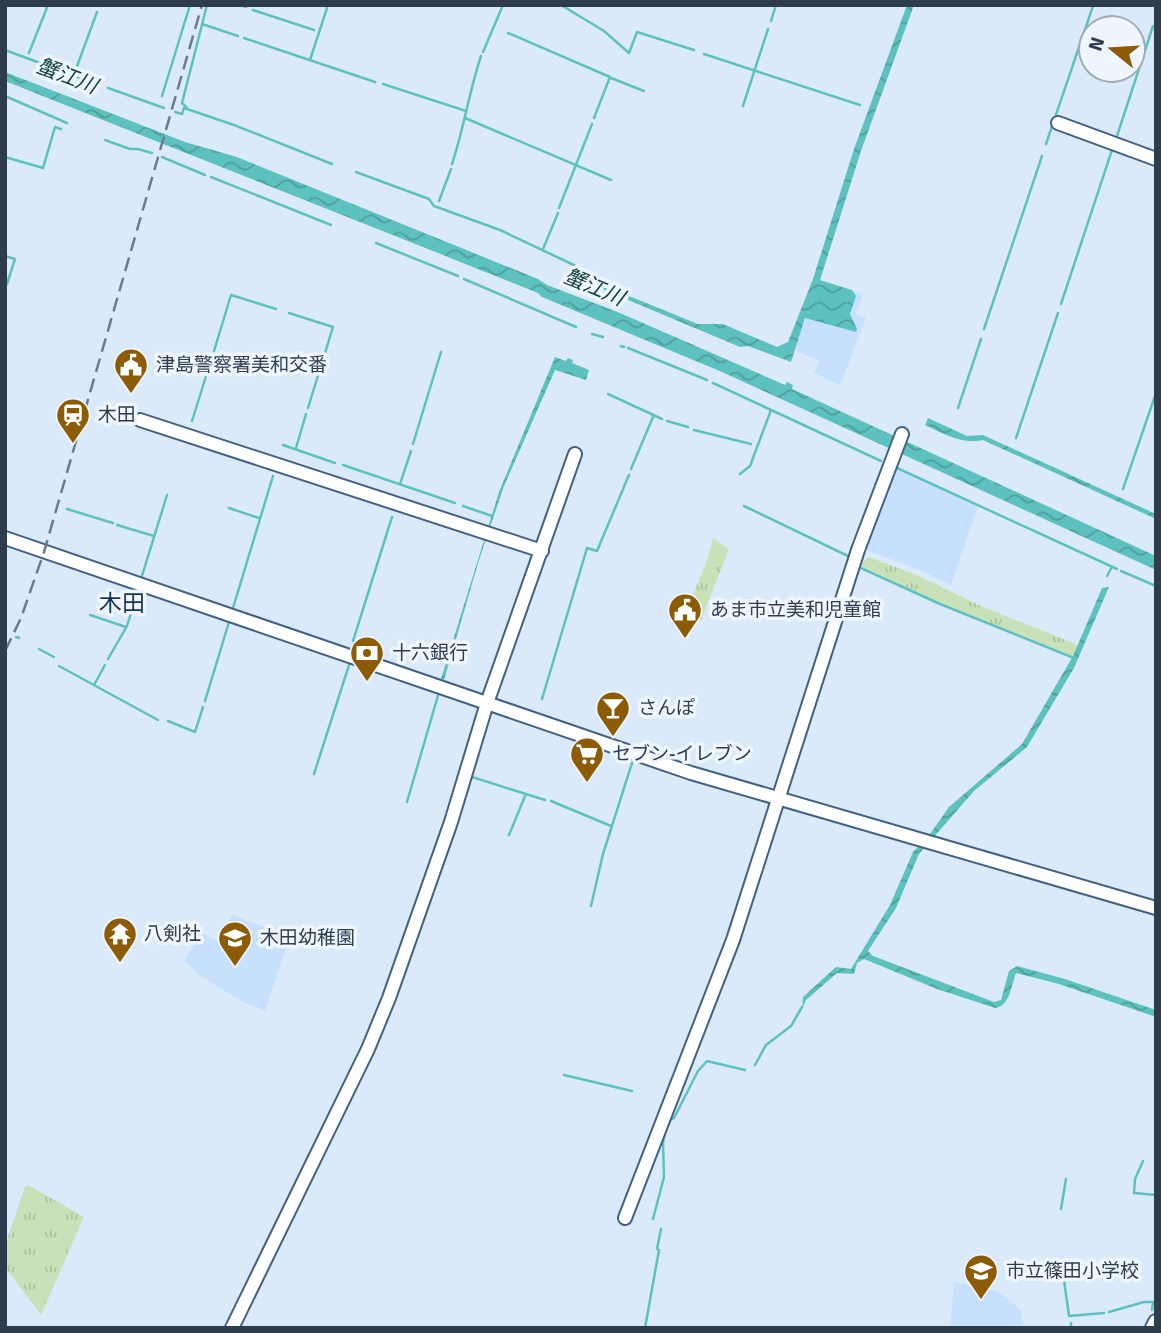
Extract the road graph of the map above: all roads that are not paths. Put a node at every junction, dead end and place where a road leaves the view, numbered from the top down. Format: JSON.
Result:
{"nodes":[{"id":1,"x":1058,"y":123,"type":"dead end"},
{"id":2,"x":1156,"y":159,"type":"edge"},
{"id":3,"x":140,"y":420,"type":"dead end"},
{"id":4,"x":902,"y":434,"type":"dead end"},
{"id":5,"x":575,"y":454,"type":"dead end"},
{"id":6,"x":5,"y":538,"type":"edge"},
{"id":7,"x":542,"y":551,"type":"junction"},
{"id":8,"x":487,"y":703,"type":"junction"},
{"id":9,"x":778,"y":798,"type":"junction"},
{"id":10,"x":1156,"y":908,"type":"edge"},
{"id":11,"x":625,"y":1218,"type":"dead end"},
{"id":12,"x":1156,"y":1322,"type":"edge"},
{"id":13,"x":232,"y":1328,"type":"edge"},
{"id":14,"x":1153,"y":1328,"type":"edge"}],
"edges":[{"from":1,"to":2,"type":"street"},
{"from":3,"to":7,"type":"street"},
{"from":4,"to":9,"type":"street"},
{"from":5,"to":7,"type":"street"},
{"from":6,"to":8,"type":"street"},
{"from":7,"to":8,"type":"street"},
{"from":8,"to":9,"type":"street"},
{"from":8,"to":13,"type":"street"},
{"from":9,"to":10,"type":"street"},
{"from":9,"to":11,"type":"street"},
{"from":12,"to":14,"type":"main road"}]}
